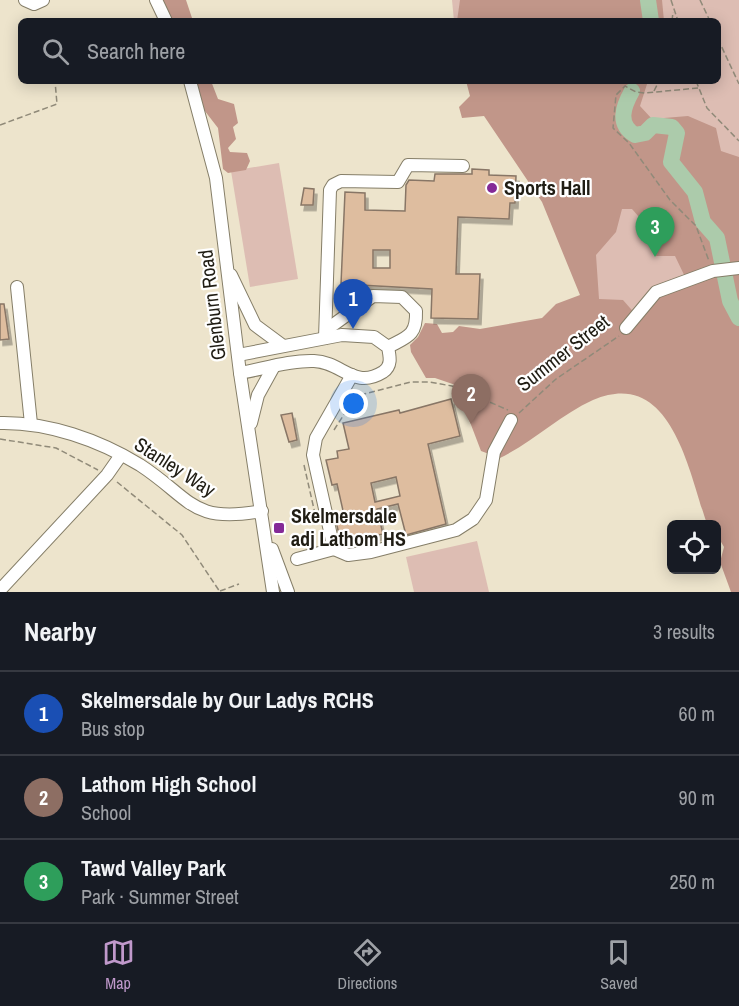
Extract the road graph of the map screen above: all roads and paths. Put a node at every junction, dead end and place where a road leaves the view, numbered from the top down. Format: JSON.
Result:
{"nodes":[{"id":1,"x":25,"y":0,"type":"edge"},
{"id":2,"x":43,"y":0,"type":"edge"},
{"id":3,"x":156,"y":0,"type":"edge"},
{"id":4,"x":671,"y":0,"type":"edge"},
{"id":5,"x":700,"y":0,"type":"edge"},
{"id":6,"x":674,"y":11,"type":"junction"},
{"id":7,"x":165,"y":18,"type":"edge"},
{"id":8,"x":673,"y":18,"type":"edge"},
{"id":9,"x":677,"y":18,"type":"edge"},
{"id":10,"x":709,"y":18,"type":"edge"},
{"id":11,"x":721,"y":45,"type":"edge"},
{"id":12,"x":55,"y":84,"type":"edge"},
{"id":13,"x":190,"y":84,"type":"edge"},
{"id":14,"x":658,"y":84,"type":"edge"},
{"id":15,"x":697,"y":84,"type":"edge"},
{"id":16,"x":739,"y":84,"type":"edge"},
{"id":17,"x":698,"y":88,"type":"junction"},
{"id":18,"x":654,"y":91,"type":"junction"},
{"id":19,"x":0,"y":125,"type":"edge"},
{"id":20,"x":739,"y":141,"type":"edge"},
{"id":21,"x":463,"y":166,"type":"dead end"},
{"id":22,"x":227,"y":266,"type":"junction"},
{"id":23,"x":735,"y":268,"type":"edge"},
{"id":24,"x":712,"y":271,"type":"junction"},
{"id":25,"x":17,"y":287,"type":"dead end"},
{"id":26,"x":626,"y":328,"type":"joint"},
{"id":27,"x":326,"y":334,"type":"junction"},
{"id":28,"x":282,"y":345,"type":"junction"},
{"id":29,"x":388,"y":347,"type":"junction"},
{"id":30,"x":238,"y":356,"type":"junction"},
{"id":31,"x":274,"y":366,"type":"junction"},
{"id":32,"x":240,"y":373,"type":"junction"},
{"id":33,"x":352,"y":375,"type":"junction"},
{"id":34,"x":511,"y":420,"type":"junction"},
{"id":35,"x":0,"y":423,"type":"edge"},
{"id":36,"x":31,"y":424,"type":"junction"},
{"id":37,"x":333,"y":430,"type":"dead end"},
{"id":38,"x":249,"y":432,"type":"junction"},
{"id":39,"x":0,"y":439,"type":"edge"},
{"id":40,"x":121,"y":455,"type":"junction"},
{"id":41,"x":313,"y":455,"type":"junction"},
{"id":42,"x":107,"y":475,"type":"junction"},
{"id":43,"x":262,"y":511,"type":"junction"},
{"id":44,"x":319,"y":521,"type":"dead end"},
{"id":45,"x":264,"y":525,"type":"junction"},
{"id":46,"x":334,"y":549,"type":"junction"},
{"id":47,"x":297,"y":559,"type":"dead end"},
{"id":48,"x":238,"y":584,"type":"dead end"},
{"id":49,"x":0,"y":590,"type":"edge"},
{"id":50,"x":220,"y":592,"type":"edge"},
{"id":51,"x":273,"y":592,"type":"edge"},
{"id":52,"x":288,"y":592,"type":"edge"}],
"edges":[{"from":1,"to":2,"type":"street"},
{"from":3,"to":7,"type":"street"},
{"from":4,"to":6,"type":"path"},
{"from":5,"to":10,"type":"path"},
{"from":6,"to":8,"type":"path"},
{"from":6,"to":9,"type":"path"},
{"from":11,"to":16,"type":"path"},
{"from":12,"to":19,"type":"path"},
{"from":13,"to":22,"type":"street","name":"Glenburn Road"},
{"from":14,"to":18,"type":"path"},
{"from":15,"to":17,"type":"path"},
{"from":17,"to":18,"type":"path"},
{"from":17,"to":20,"type":"path"},
{"from":18,"to":24,"type":"path"},
{"from":21,"to":27,"type":"street"},
{"from":22,"to":28,"type":"street"},
{"from":22,"to":30,"type":"street","name":"Glenburn Road"},
{"from":23,"to":24,"type":"street","name":"Summer Street"},
{"from":24,"to":26,"type":"street","name":"Summer Street"},
{"from":25,"to":36,"type":"street"},
{"from":26,"to":34,"type":"path","name":"Summer Street"},
{"from":27,"to":28,"type":"street"},
{"from":27,"to":29,"type":"street"},
{"from":27,"to":29,"type":"street"},
{"from":28,"to":30,"type":"street"},
{"from":29,"to":33,"type":"street"},
{"from":30,"to":32,"type":"street","name":"Glenburn Road"},
{"from":31,"to":32,"type":"street"},
{"from":31,"to":33,"type":"street"},
{"from":31,"to":38,"type":"street"},
{"from":32,"to":38,"type":"street","name":"Glenburn Road"},
{"from":33,"to":41,"type":"street"},
{"from":34,"to":37,"type":"path"},
{"from":34,"to":46,"type":"street","name":"Summer Street"},
{"from":35,"to":36,"type":"street","name":"Stanley Way"},
{"from":36,"to":40,"type":"street","name":"Stanley Way"},
{"from":38,"to":43,"type":"street","name":"Glenburn Road"},
{"from":39,"to":42,"type":"path"},
{"from":40,"to":42,"type":"street"},
{"from":40,"to":43,"type":"street","name":"Stanley Way"},
{"from":41,"to":44,"type":"path"},
{"from":41,"to":46,"type":"street"},
{"from":42,"to":49,"type":"street"},
{"from":42,"to":50,"type":"path"},
{"from":43,"to":45,"type":"street","name":"Glenburn Road"},
{"from":45,"to":51,"type":"street","name":"Glenburn Road"},
{"from":45,"to":52,"type":"street","name":"Glenburn Road"},
{"from":46,"to":47,"type":"street"},
{"from":48,"to":50,"type":"path"}]}
